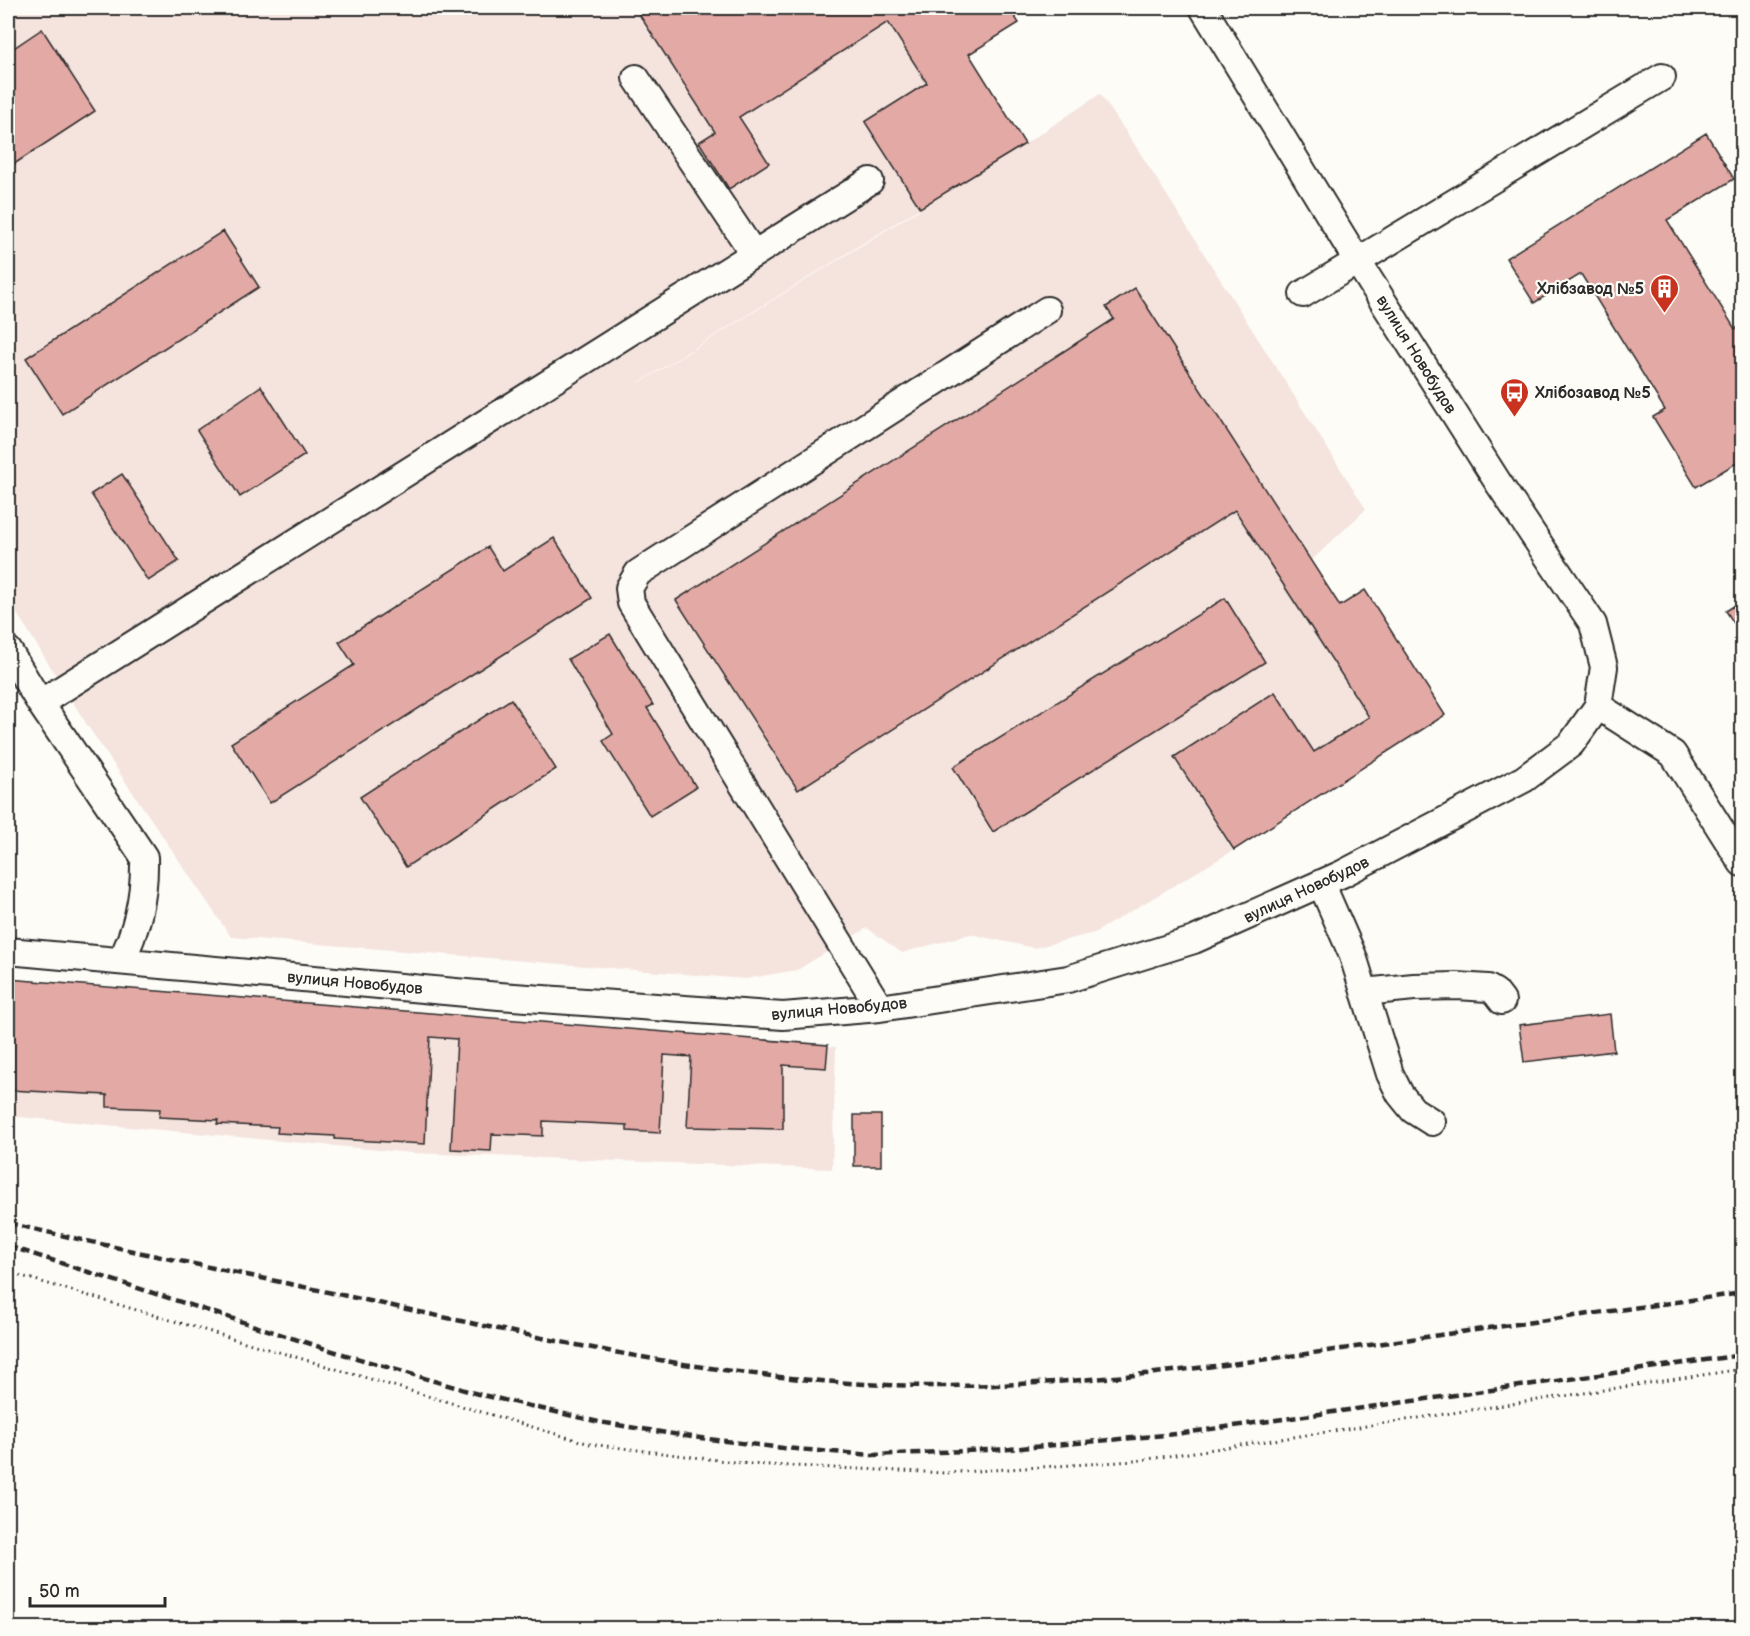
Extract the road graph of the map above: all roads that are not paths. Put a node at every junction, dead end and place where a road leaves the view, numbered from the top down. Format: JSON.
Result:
{"nodes":[{"id":1,"x":1203,"y":8,"type":"edge"},
{"id":2,"x":1662,"y":77,"type":"dead end"},
{"id":3,"x":636,"y":78,"type":"dead end"},
{"id":4,"x":870,"y":182,"type":"dead end"},
{"id":5,"x":754,"y":254,"type":"junction"},
{"id":6,"x":1358,"y":262,"type":"junction"},
{"id":7,"x":1303,"y":294,"type":"dead end"},
{"id":8,"x":1047,"y":310,"type":"dead end"},
{"id":9,"x":8,"y":650,"type":"edge"},
{"id":10,"x":40,"y":703,"type":"junction"},
{"id":11,"x":1598,"y":706,"type":"junction"},
{"id":12,"x":1739,"y":850,"type":"edge"},
{"id":13,"x":1322,"y":883,"type":"junction"},
{"id":14,"x":8,"y":951,"type":"edge"},
{"id":15,"x":121,"y":961,"type":"junction"},
{"id":16,"x":1364,"y":992,"type":"junction"},
{"id":17,"x":1502,"y":1001,"type":"dead end"},
{"id":18,"x":880,"y":1008,"type":"junction"},
{"id":19,"x":1432,"y":1122,"type":"dead end"}],
"edges":[{"from":1,"to":6,"type":"street","name":"вулиця Новобудов"},
{"from":2,"to":6,"type":"street"},
{"from":3,"to":5,"type":"street"},
{"from":4,"to":5,"type":"street"},
{"from":5,"to":10,"type":"street"},
{"from":6,"to":7,"type":"street"},
{"from":6,"to":11,"type":"street","name":"вулиця Новобудов"},
{"from":8,"to":18,"type":"street"},
{"from":9,"to":10,"type":"street"},
{"from":10,"to":15,"type":"street"},
{"from":11,"to":12,"type":"street"},
{"from":11,"to":13,"type":"street","name":"вулиця Новобудов"},
{"from":13,"to":16,"type":"street"},
{"from":13,"to":18,"type":"street","name":"вулиця Новобудов"},
{"from":14,"to":15,"type":"street","name":"вулиця Новобудов"},
{"from":15,"to":18,"type":"street","name":"вулиця Новобудов"},
{"from":16,"to":17,"type":"street"},
{"from":16,"to":19,"type":"street"}]}
